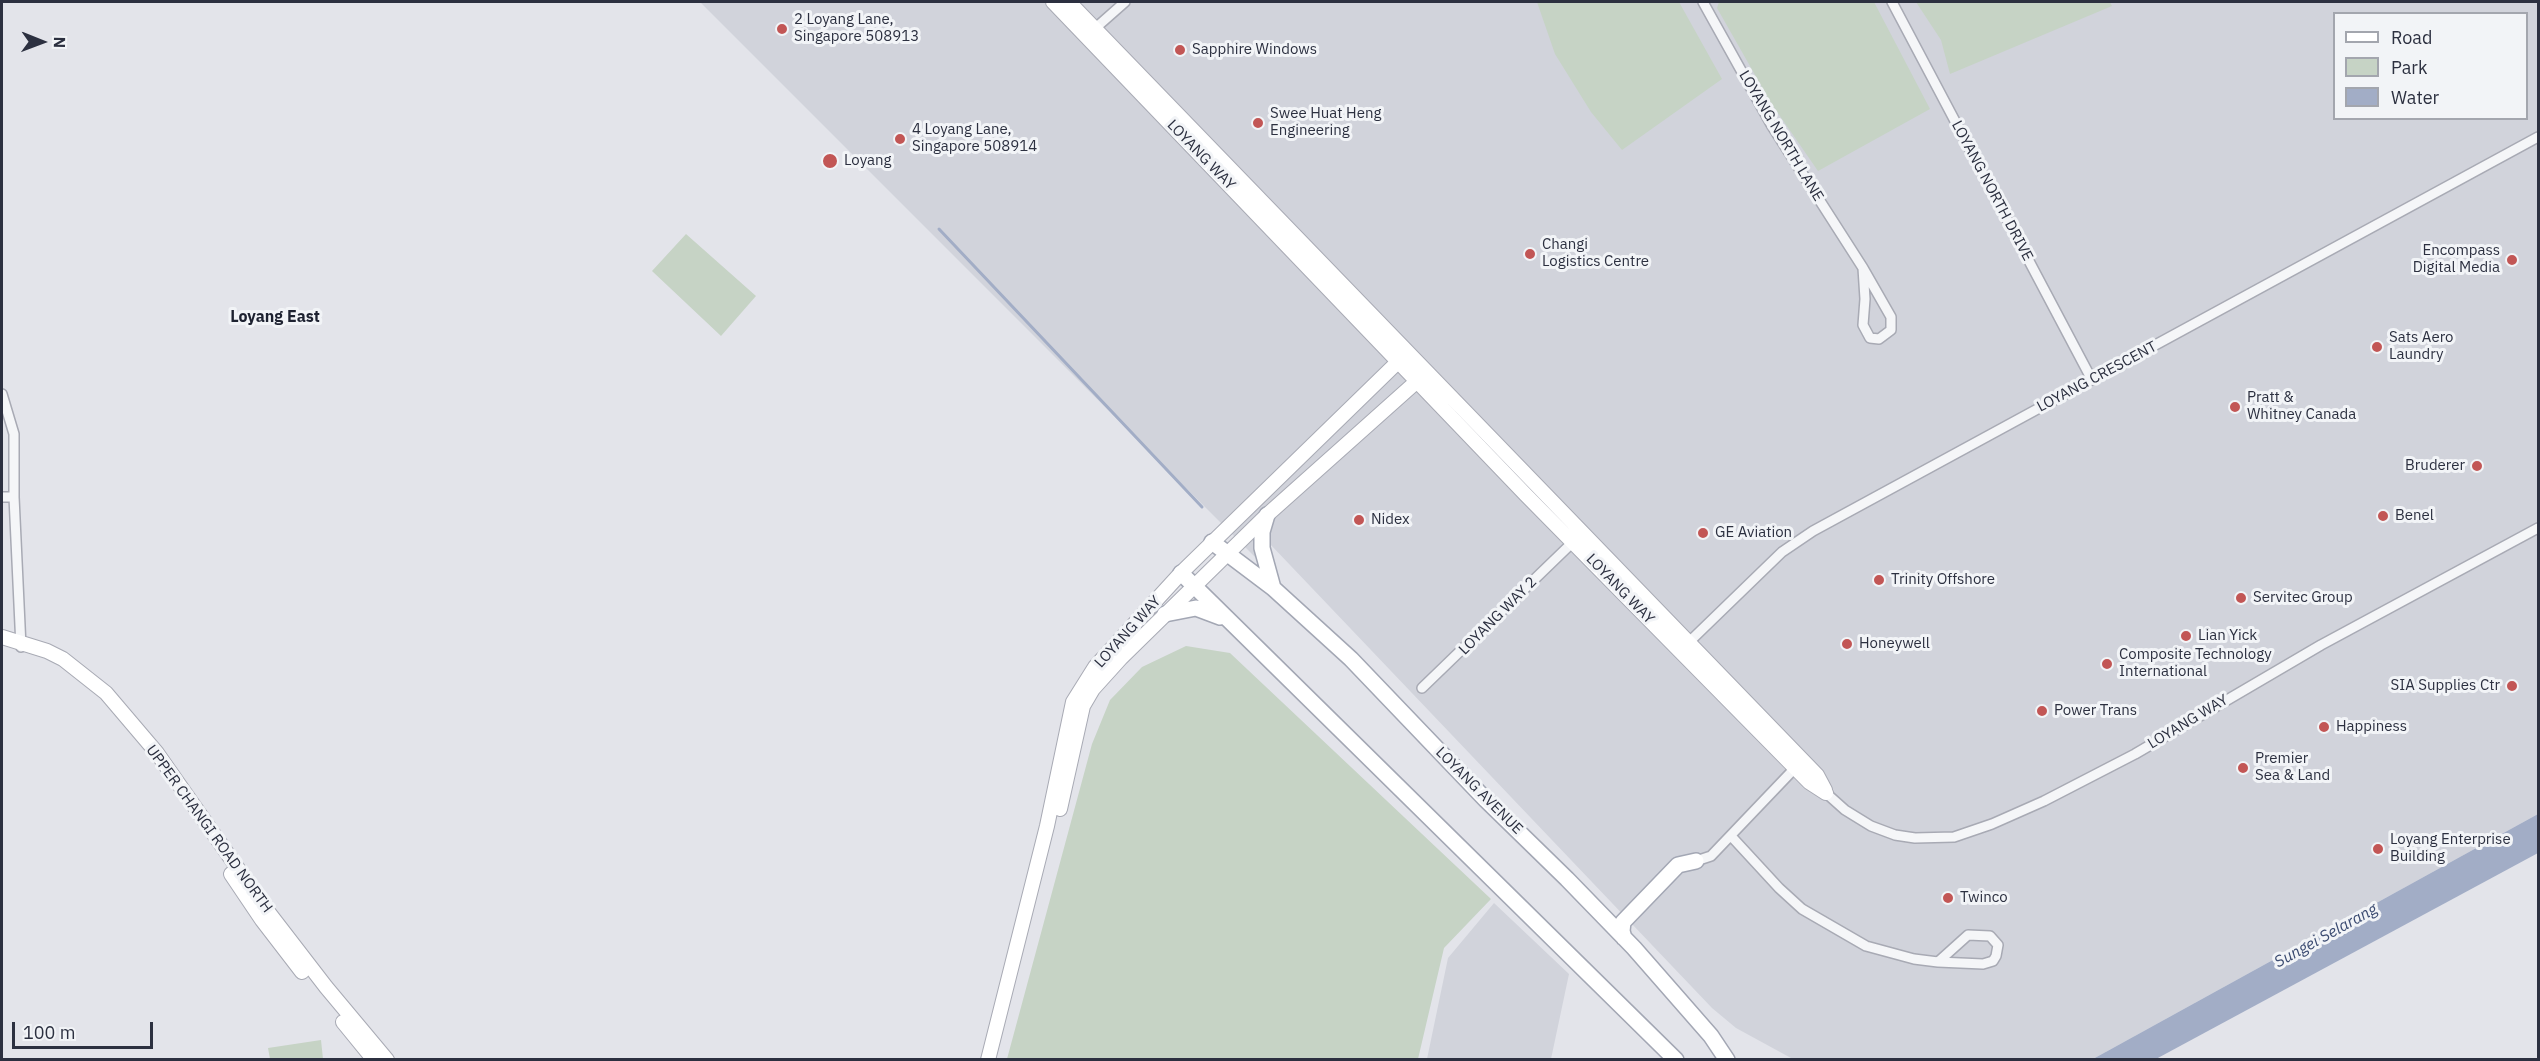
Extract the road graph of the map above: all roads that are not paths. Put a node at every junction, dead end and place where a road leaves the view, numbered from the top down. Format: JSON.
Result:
{"nodes":[{"id":1,"x":1053,"y":2,"type":"edge"},
{"id":2,"x":1069,"y":2,"type":"edge"},
{"id":3,"x":1125,"y":2,"type":"edge"},
{"id":4,"x":1703,"y":2,"type":"edge"},
{"id":5,"x":1892,"y":2,"type":"edge"},
{"id":6,"x":1091,"y":32,"type":"junction"},
{"id":7,"x":2538,"y":137,"type":"edge"},
{"id":8,"x":1863,"y":268,"type":"junction"},
{"id":9,"x":1403,"y":356,"type":"junction"},
{"id":10,"x":1422,"y":376,"type":"junction"},
{"id":11,"x":2092,"y":380,"type":"junction"},
{"id":12,"x":2,"y":394,"type":"edge"},
{"id":13,"x":2,"y":497,"type":"edge"},
{"id":14,"x":14,"y":497,"type":"junction"},
{"id":15,"x":1267,"y":515,"type":"junction"},
{"id":16,"x":1576,"y":527,"type":"junction"},
{"id":17,"x":2538,"y":528,"type":"edge"},
{"id":18,"x":1212,"y":542,"type":"junction"},
{"id":19,"x":1573,"y":542,"type":"junction"},
{"id":20,"x":1228,"y":555,"type":"junction"},
{"id":21,"x":1182,"y":573,"type":"junction"},
{"id":22,"x":1194,"y":586,"type":"junction"},
{"id":23,"x":1273,"y":588,"type":"junction"},
{"id":24,"x":1165,"y":614,"type":"junction"},
{"id":25,"x":1228,"y":620,"type":"junction"},
{"id":26,"x":2,"y":637,"type":"edge"},
{"id":27,"x":2,"y":645,"type":"edge"},
{"id":28,"x":20,"y":645,"type":"junction"},
{"id":29,"x":1684,"y":646,"type":"junction"},
{"id":30,"x":1422,"y":688,"type":"dead end"},
{"id":31,"x":1795,"y":753,"type":"junction"},
{"id":32,"x":1795,"y":768,"type":"junction"},
{"id":33,"x":1812,"y":771,"type":"junction"},
{"id":34,"x":1826,"y":793,"type":"junction"},
{"id":35,"x":1731,"y":836,"type":"junction"},
{"id":36,"x":1696,"y":861,"type":"joint"},
{"id":37,"x":1624,"y":938,"type":"junction"},
{"id":38,"x":1938,"y":962,"type":"junction"},
{"id":39,"x":374,"y":1059,"type":"edge"},
{"id":40,"x":387,"y":1059,"type":"edge"},
{"id":41,"x":988,"y":1059,"type":"edge"},
{"id":42,"x":997,"y":1059,"type":"edge"},
{"id":43,"x":1676,"y":1059,"type":"edge"},
{"id":44,"x":1727,"y":1059,"type":"edge"}],
"edges":[{"from":1,"to":6,"type":"street","name":"LOYANG WAY"},
{"from":2,"to":6,"type":"street","name":"LOYANG WAY"},
{"from":3,"to":6,"type":"street"},
{"from":4,"to":8,"type":"street","name":"LOYANG NORTH LANE"},
{"from":5,"to":11,"type":"street","name":"LOYANG NORTH DRIVE"},
{"from":6,"to":9,"type":"street","name":"LOYANG WAY"},
{"from":7,"to":11,"type":"street","name":"LOYANG CRESCENT"},
{"from":8,"to":8,"type":"street","name":"LOYANG NORTH LANE"},
{"from":9,"to":10,"type":"street","name":"LOYANG WAY"},
{"from":9,"to":18,"type":"street","name":"LOYANG WAY"},
{"from":10,"to":15,"type":"street","name":"LOYANG WAY"},
{"from":10,"to":16,"type":"street","name":"LOYANG WAY"},
{"from":10,"to":19,"type":"street","name":"LOYANG WAY"},
{"from":11,"to":29,"type":"street","name":"LOYANG CRESCENT"},
{"from":12,"to":14,"type":"street"},
{"from":13,"to":14,"type":"street"},
{"from":14,"to":28,"type":"street"},
{"from":15,"to":20,"type":"street","name":"LOYANG WAY"},
{"from":15,"to":23,"type":"main road"},
{"from":16,"to":19,"type":"street"},
{"from":16,"to":29,"type":"street","name":"LOYANG WAY"},
{"from":17,"to":34,"type":"street","name":"LOYANG WAY"},
{"from":18,"to":20,"type":"main road","name":"LOYANG AVENUE"},
{"from":18,"to":21,"type":"street","name":"LOYANG WAY"},
{"from":19,"to":29,"type":"street","name":"LOYANG WAY"},
{"from":19,"to":30,"type":"street","name":"LOYANG WAY 2"},
{"from":20,"to":22,"type":"street","name":"LOYANG WAY"},
{"from":20,"to":23,"type":"main road","name":"LOYANG AVENUE"},
{"from":21,"to":22,"type":"main road"},
{"from":21,"to":41,"type":"street","name":"LOYANG WAY"},
{"from":22,"to":24,"type":"street","name":"LOYANG WAY"},
{"from":22,"to":25,"type":"main road"},
{"from":23,"to":37,"type":"main road","name":"LOYANG AVENUE"},
{"from":24,"to":25,"type":"main road"},
{"from":24,"to":42,"type":"street","name":"LOYANG WAY"},
{"from":25,"to":43,"type":"main road"},
{"from":26,"to":28,"type":"street","name":"UPPER CHANGI ROAD NORTH"},
{"from":27,"to":28,"type":"street","name":"UPPER CHANGI ROAD NORTH"},
{"from":28,"to":39,"type":"street","name":"UPPER CHANGI ROAD NORTH"},
{"from":28,"to":40,"type":"street","name":"UPPER CHANGI ROAD NORTH"},
{"from":29,"to":31,"type":"street","name":"LOYANG WAY"},
{"from":29,"to":32,"type":"street","name":"LOYANG WAY"},
{"from":31,"to":32,"type":"street"},
{"from":31,"to":33,"type":"street","name":"LOYANG WAY"},
{"from":32,"to":33,"type":"street"},
{"from":32,"to":34,"type":"street","name":"LOYANG WAY"},
{"from":32,"to":35,"type":"street"},
{"from":33,"to":34,"type":"street","name":"LOYANG WAY"},
{"from":35,"to":36,"type":"street"},
{"from":35,"to":38,"type":"street"},
{"from":36,"to":37,"type":"main road"},
{"from":37,"to":44,"type":"main road","name":"LOYANG AVENUE"},
{"from":38,"to":38,"type":"street"}]}
